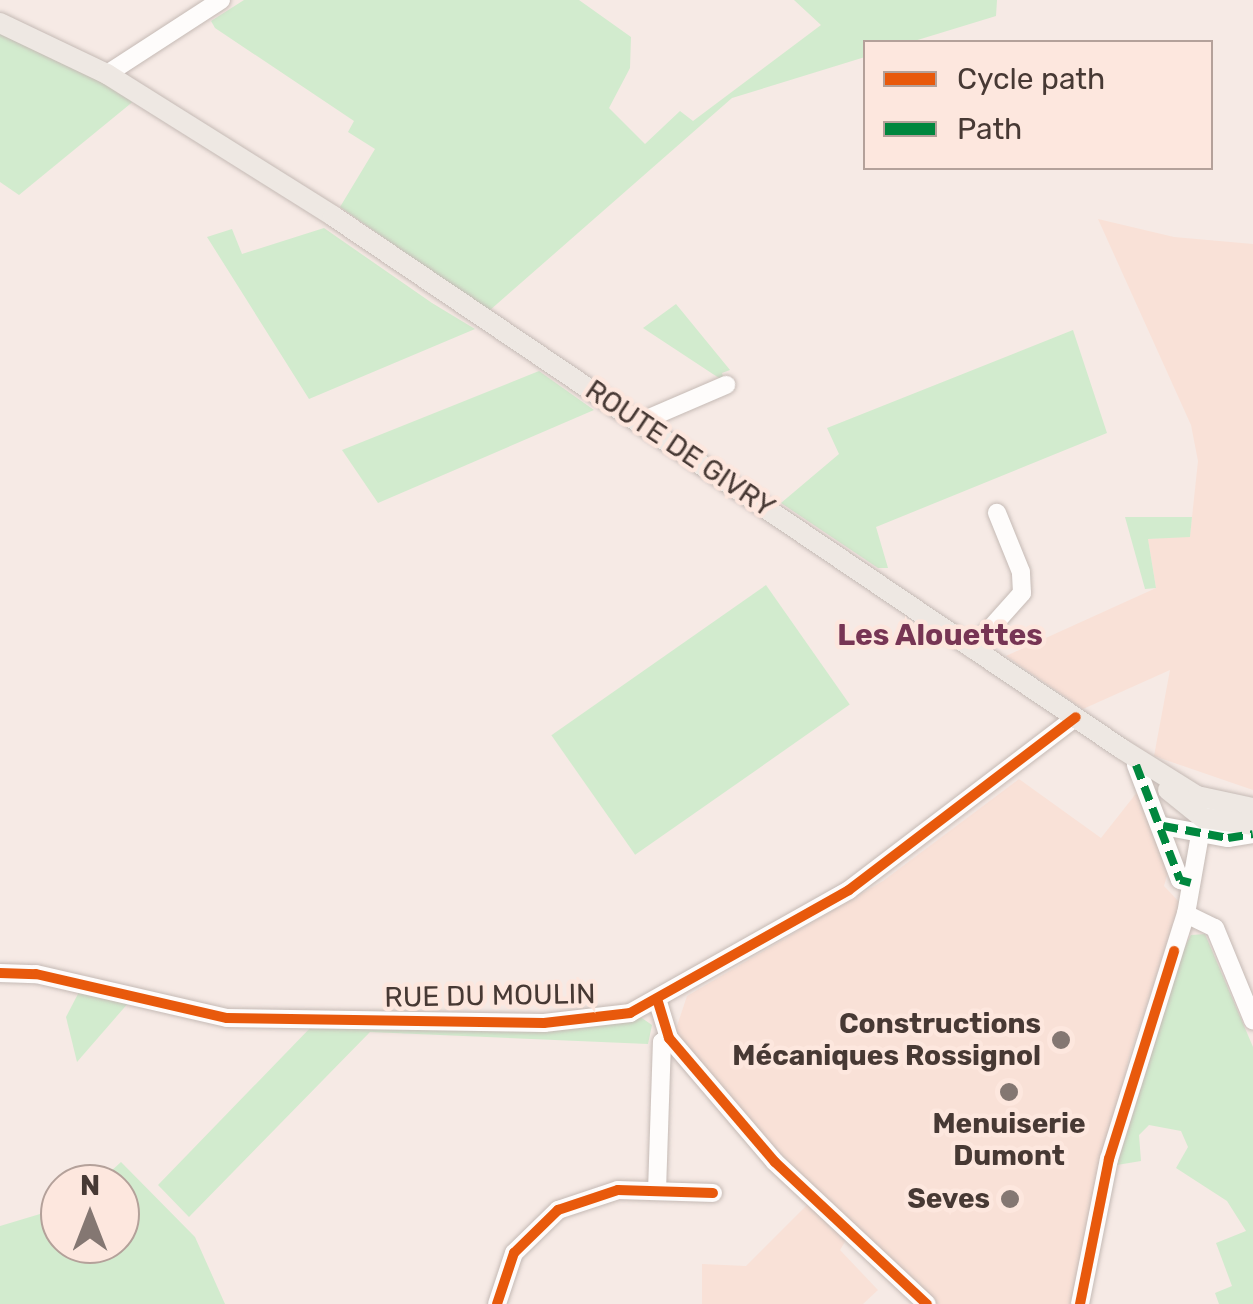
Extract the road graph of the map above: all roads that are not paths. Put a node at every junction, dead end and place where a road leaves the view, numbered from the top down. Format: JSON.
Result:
{"nodes":[{"id":1,"x":221,"y":0,"type":"edge"},
{"id":2,"x":0,"y":10,"type":"edge"},
{"id":3,"x":0,"y":22,"type":"edge"},
{"id":4,"x":111,"y":71,"type":"junction"},
{"id":5,"x":726,"y":385,"type":"dead end"},
{"id":6,"x":640,"y":422,"type":"junction"},
{"id":7,"x":997,"y":513,"type":"dead end"},
{"id":8,"x":972,"y":649,"type":"junction"},
{"id":9,"x":1076,"y":717,"type":"junction"},
{"id":10,"x":1122,"y":749,"type":"junction"},
{"id":11,"x":1136,"y":765,"type":"junction"},
{"id":12,"x":1253,"y":810,"type":"edge"},
{"id":13,"x":1211,"y":820,"type":"junction"},
{"id":14,"x":1253,"y":825,"type":"edge"},
{"id":15,"x":1164,"y":826,"type":"junction"},
{"id":16,"x":1253,"y":834,"type":"edge"},
{"id":17,"x":1193,"y":875,"type":"junction"},
{"id":18,"x":1186,"y":914,"type":"junction"},
{"id":19,"x":0,"y":973,"type":"edge"},
{"id":20,"x":1249,"y":998,"type":"edge"},
{"id":21,"x":658,"y":1002,"type":"junction"},
{"id":22,"x":1253,"y":1020,"type":"edge"},
{"id":23,"x":669,"y":1038,"type":"junction"},
{"id":24,"x":656,"y":1191,"type":"junction"},
{"id":25,"x":712,"y":1193,"type":"dead end"},
{"id":26,"x":497,"y":1304,"type":"edge"},
{"id":27,"x":927,"y":1304,"type":"edge"},
{"id":28,"x":1080,"y":1304,"type":"edge"}],
"edges":[{"from":1,"to":4,"type":"street"},
{"from":2,"to":4,"type":"main road","name":"ROUTE DE GIVRY"},
{"from":3,"to":4,"type":"main road","name":"ROUTE DE GIVRY"},
{"from":4,"to":6,"type":"main road","name":"ROUTE DE GIVRY"},
{"from":5,"to":6,"type":"street"},
{"from":6,"to":8,"type":"main road","name":"ROUTE DE GIVRY"},
{"from":7,"to":8,"type":"street"},
{"from":8,"to":9,"type":"main road","name":"ROUTE DE GIVRY"},
{"from":9,"to":10,"type":"main road","name":"ROUTE DE GIVRY"},
{"from":9,"to":21,"type":"street","name":"RUE DU MOULIN"},
{"from":10,"to":11,"type":"main road","name":"ROUTE DE GIVRY"},
{"from":10,"to":13,"type":"main road","name":"ROUTE DE GIVRY"},
{"from":11,"to":13,"type":"main road","name":"ROUTE DE GIVRY"},
{"from":11,"to":15,"type":"street"},
{"from":12,"to":13,"type":"main road","name":"ROUTE DE GIVRY"},
{"from":13,"to":14,"type":"main road","name":"ROUTE DE GIVRY"},
{"from":13,"to":15,"type":"street"},
{"from":13,"to":16,"type":"street"},
{"from":13,"to":17,"type":"street"},
{"from":15,"to":17,"type":"street"},
{"from":17,"to":18,"type":"street"},
{"from":18,"to":20,"type":"street"},
{"from":18,"to":28,"type":"street"},
{"from":19,"to":21,"type":"street","name":"RUE DU MOULIN"},
{"from":20,"to":22,"type":"street"},
{"from":21,"to":23,"type":"street"},
{"from":23,"to":24,"type":"street"},
{"from":23,"to":27,"type":"street"},
{"from":24,"to":25,"type":"street"},
{"from":24,"to":26,"type":"street"}]}
